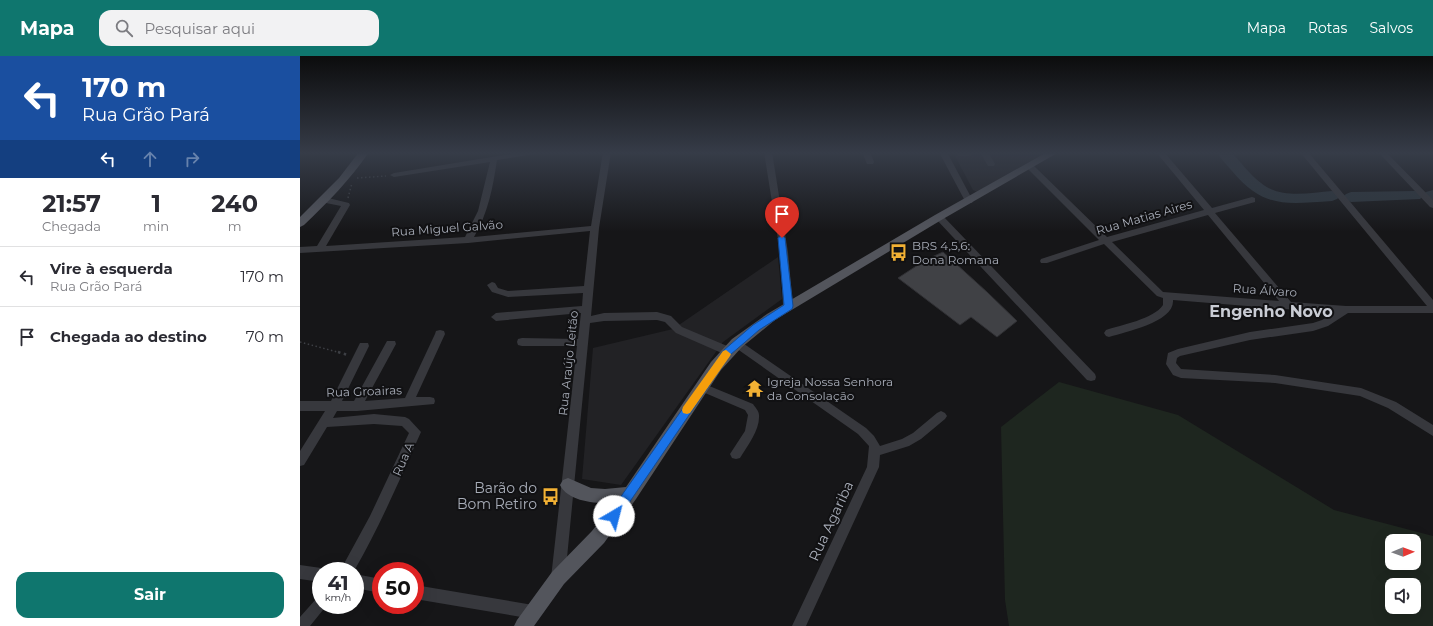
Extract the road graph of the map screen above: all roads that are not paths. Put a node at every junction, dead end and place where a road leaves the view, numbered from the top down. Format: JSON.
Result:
{"nodes":[{"id":1,"x":333,"y":179,"type":"edge"},
{"id":2,"x":345,"y":179,"type":"edge"},
{"id":3,"x":490,"y":179,"type":"edge"},
{"id":4,"x":603,"y":179,"type":"edge"},
{"id":5,"x":772,"y":179,"type":"edge"},
{"id":6,"x":957,"y":179,"type":"edge"},
{"id":7,"x":1007,"y":179,"type":"edge"},
{"id":8,"x":1042,"y":179,"type":"edge"},
{"id":9,"x":1181,"y":179,"type":"edge"},
{"id":10,"x":1326,"y":179,"type":"edge"},
{"id":11,"x":1408,"y":179,"type":"edge"},
{"id":12,"x":324,"y":200,"type":"junction"},
{"id":13,"x":1252,"y":200,"type":"dead end"},
{"id":14,"x":969,"y":201,"type":"junction"},
{"id":15,"x":1433,"y":205,"type":"edge"},
{"id":16,"x":1208,"y":212,"type":"junction"},
{"id":17,"x":300,"y":213,"type":"edge"},
{"id":18,"x":939,"y":217,"type":"junction"},
{"id":19,"x":300,"y":223,"type":"edge"},
{"id":20,"x":595,"y":228,"type":"junction"},
{"id":21,"x":468,"y":240,"type":"junction"},
{"id":22,"x":1107,"y":240,"type":"junction"},
{"id":23,"x":320,"y":248,"type":"junction"},
{"id":24,"x":300,"y":250,"type":"edge"},
{"id":25,"x":1044,"y":261,"type":"dead end"},
{"id":26,"x":492,"y":285,"type":"dead end"},
{"id":27,"x":589,"y":289,"type":"junction"},
{"id":28,"x":1167,"y":296,"type":"junction"},
{"id":29,"x":1287,"y":304,"type":"junction"},
{"id":30,"x":788,"y":306,"type":"junction"},
{"id":31,"x":1433,"y":308,"type":"edge"},
{"id":32,"x":587,"y":309,"type":"junction"},
{"id":33,"x":1346,"y":310,"type":"junction"},
{"id":34,"x":496,"y":317,"type":"dead end"},
{"id":35,"x":586,"y":320,"type":"junction"},
{"id":36,"x":1109,"y":333,"type":"dead end"},
{"id":37,"x":440,"y":334,"type":"dead end"},
{"id":38,"x":522,"y":342,"type":"dead end"},
{"id":39,"x":583,"y":342,"type":"junction"},
{"id":40,"x":391,"y":344,"type":"dead end"},
{"id":41,"x":364,"y":346,"type":"dead end"},
{"id":42,"x":733,"y":347,"type":"junction"},
{"id":43,"x":1091,"y":377,"type":"dead end"},
{"id":44,"x":702,"y":387,"type":"junction"},
{"id":45,"x":430,"y":401,"type":"dead end"},
{"id":46,"x":409,"y":402,"type":"junction"},
{"id":47,"x":300,"y":406,"type":"edge"},
{"id":48,"x":334,"y":406,"type":"junction"},
{"id":49,"x":357,"y":406,"type":"junction"},
{"id":50,"x":941,"y":416,"type":"dead end"},
{"id":51,"x":323,"y":423,"type":"junction"},
{"id":52,"x":1433,"y":431,"type":"edge"},
{"id":53,"x":875,"y":452,"type":"junction"},
{"id":54,"x":736,"y":454,"type":"dead end"},
{"id":55,"x":300,"y":461,"type":"edge"},
{"id":56,"x":568,"y":485,"type":"junction"},
{"id":57,"x":630,"y":494,"type":"junction"},
{"id":58,"x":352,"y":562,"type":"edge"},
{"id":59,"x":300,"y":572,"type":"edge"},
{"id":60,"x":312,"y":574,"type":"edge"},
{"id":61,"x":558,"y":578,"type":"junction"},
{"id":62,"x":424,"y":594,"type":"edge"},
{"id":63,"x":312,"y":614,"type":"edge"},
{"id":64,"x":528,"y":619,"type":"edge"},
{"id":65,"x":301,"y":626,"type":"edge"},
{"id":66,"x":799,"y":626,"type":"edge"}],
"edges":[{"from":1,"to":17,"type":"main road"},
{"from":2,"to":12,"type":"main road"},
{"from":3,"to":21,"type":"street"},
{"from":4,"to":20,"type":"street","name":"Rua Araújo Leitão"},
{"from":5,"to":30,"type":"street"},
{"from":6,"to":14,"type":"street"},
{"from":7,"to":14,"type":"main road"},
{"from":8,"to":22,"type":"street"},
{"from":9,"to":16,"type":"street"},
{"from":10,"to":31,"type":"street"},
{"from":11,"to":15,"type":"street"},
{"from":12,"to":19,"type":"main road"},
{"from":12,"to":23,"type":"street"},
{"from":13,"to":16,"type":"street","name":"Rua Matias Aires"},
{"from":14,"to":18,"type":"main road"},
{"from":16,"to":22,"type":"street","name":"Rua Matias Aires"},
{"from":16,"to":29,"type":"street"},
{"from":18,"to":30,"type":"main road"},
{"from":18,"to":43,"type":"street"},
{"from":20,"to":21,"type":"street","name":"Rua Miguel Galvão"},
{"from":20,"to":27,"type":"street","name":"Rua Araújo Leitão"},
{"from":21,"to":23,"type":"street","name":"Rua Miguel Galvão"},
{"from":22,"to":25,"type":"street","name":"Rua Matias Aires"},
{"from":22,"to":28,"type":"street"},
{"from":23,"to":24,"type":"street","name":"Rua Miguel Galvão"},
{"from":26,"to":27,"type":"street"},
{"from":27,"to":32,"type":"street","name":"Rua Araújo Leitão"},
{"from":28,"to":29,"type":"street","name":"Rua Álvaro"},
{"from":28,"to":36,"type":"street"},
{"from":29,"to":33,"type":"street","name":"Rua Álvaro"},
{"from":30,"to":42,"type":"main road"},
{"from":31,"to":33,"type":"street","name":"Rua Álvaro"},
{"from":32,"to":34,"type":"street"},
{"from":32,"to":35,"type":"street","name":"Rua Araújo Leitão"},
{"from":33,"to":52,"type":"street"},
{"from":35,"to":39,"type":"street","name":"Rua Araújo Leitão"},
{"from":35,"to":42,"type":"street"},
{"from":37,"to":46,"type":"street"},
{"from":38,"to":39,"type":"street"},
{"from":39,"to":56,"type":"street","name":"Rua Araújo Leitão"},
{"from":40,"to":49,"type":"street"},
{"from":41,"to":48,"type":"street"},
{"from":42,"to":44,"type":"main road"},
{"from":42,"to":53,"type":"street"},
{"from":44,"to":54,"type":"street"},
{"from":44,"to":57,"type":"main road"},
{"from":45,"to":46,"type":"street","name":"Rua Groairas"},
{"from":46,"to":49,"type":"street","name":"Rua Groairas"},
{"from":47,"to":48,"type":"street","name":"Rua Groairas"},
{"from":48,"to":49,"type":"street","name":"Rua Groairas"},
{"from":48,"to":51,"type":"street"},
{"from":50,"to":53,"type":"street"},
{"from":51,"to":55,"type":"street"},
{"from":51,"to":58,"type":"street","name":"Rua A"},
{"from":53,"to":66,"type":"street","name":"Rua Agariba"},
{"from":56,"to":57,"type":"main road"},
{"from":56,"to":61,"type":"street","name":"Rua Araújo Leitão"},
{"from":57,"to":61,"type":"main road"},
{"from":59,"to":60,"type":"street"},
{"from":61,"to":64,"type":"main road"},
{"from":62,"to":64,"type":"street"},
{"from":63,"to":65,"type":"street"}]}
